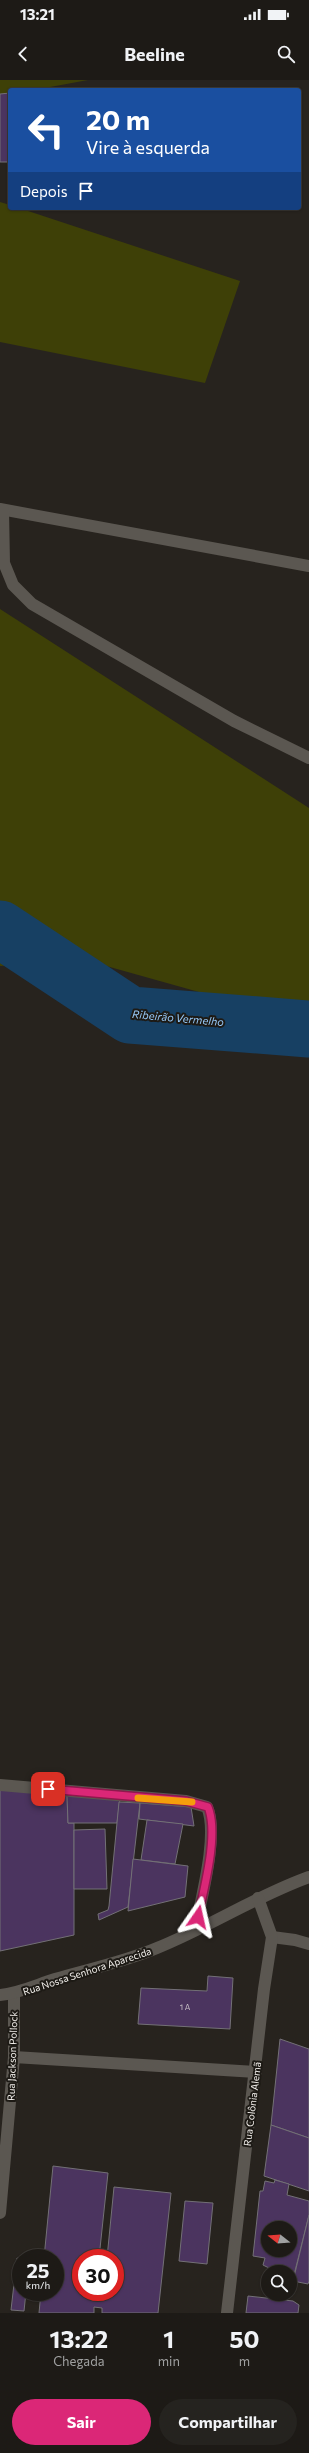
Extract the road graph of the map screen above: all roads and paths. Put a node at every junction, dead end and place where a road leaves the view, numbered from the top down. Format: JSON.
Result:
{"nodes":[{"id":1,"x":2,"y":509,"type":"edge"},
{"id":2,"x":309,"y":566,"type":"edge"},
{"id":3,"x":309,"y":758,"type":"edge"},
{"id":4,"x":0,"y":1785,"type":"edge"},
{"id":5,"x":309,"y":1877,"type":"edge"},
{"id":6,"x":258,"y":1898,"type":"junction"},
{"id":7,"x":195,"y":1930,"type":"junction"},
{"id":8,"x":272,"y":1937,"type":"junction"},
{"id":9,"x":309,"y":1944,"type":"edge"},
{"id":10,"x":14,"y":1994,"type":"junction"},
{"id":11,"x":0,"y":1995,"type":"edge"},
{"id":12,"x":14,"y":2057,"type":"junction"},
{"id":13,"x":256,"y":2072,"type":"junction"},
{"id":14,"x":0,"y":2213,"type":"edge"},
{"id":15,"x":227,"y":2313,"type":"edge"}],
"edges":[{"from":1,"to":2,"type":"street"},
{"from":1,"to":3,"type":"street"},
{"from":4,"to":7,"type":"street"},
{"from":5,"to":6,"type":"street","name":"Rua Nossa Senhora Aparecida"},
{"from":6,"to":7,"type":"street","name":"Rua Nossa Senhora Aparecida"},
{"from":6,"to":8,"type":"street","name":"Rua Colônia Alemã"},
{"from":7,"to":10,"type":"street","name":"Rua Nossa Senhora Aparecida"},
{"from":8,"to":9,"type":"street"},
{"from":8,"to":13,"type":"street","name":"Rua Colônia Alemã"},
{"from":10,"to":11,"type":"street","name":"Rua Nossa Senhora Aparecida"},
{"from":10,"to":12,"type":"street","name":"Rua Jackson Pollock"},
{"from":12,"to":13,"type":"street"},
{"from":12,"to":14,"type":"street","name":"Rua Jackson Pollock"},
{"from":13,"to":15,"type":"street","name":"Rua Colônia Alemã"}]}
